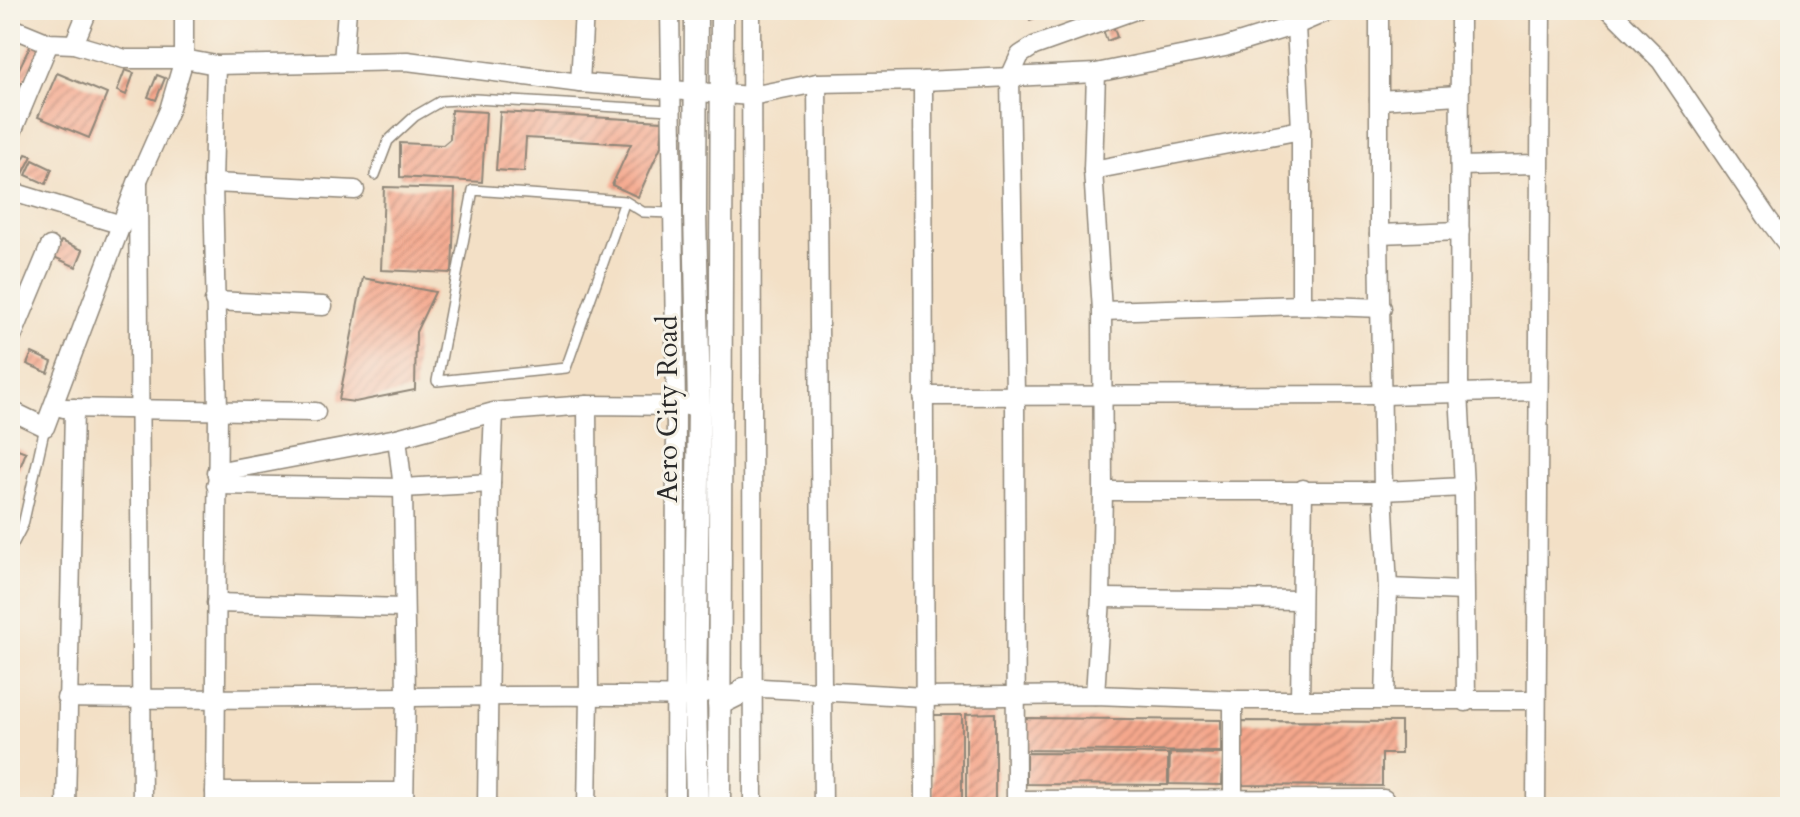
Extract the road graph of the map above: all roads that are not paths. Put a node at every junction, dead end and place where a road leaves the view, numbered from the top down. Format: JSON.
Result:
{"nodes":[{"id":1,"x":88,"y":10,"type":"edge"},
{"id":2,"x":184,"y":10,"type":"edge"},
{"id":3,"x":347,"y":10,"type":"edge"},
{"id":4,"x":584,"y":10,"type":"edge"},
{"id":5,"x":670,"y":10,"type":"edge"},
{"id":6,"x":696,"y":10,"type":"edge"},
{"id":7,"x":722,"y":10,"type":"edge"},
{"id":8,"x":751,"y":10,"type":"edge"},
{"id":9,"x":1135,"y":10,"type":"edge"},
{"id":10,"x":1331,"y":10,"type":"edge"},
{"id":11,"x":1379,"y":10,"type":"edge"},
{"id":12,"x":1460,"y":10,"type":"edge"},
{"id":13,"x":1541,"y":10,"type":"edge"},
{"id":14,"x":1610,"y":10,"type":"edge"},
{"id":15,"x":1296,"y":25,"type":"junction"},
{"id":16,"x":10,"y":27,"type":"edge"},
{"id":17,"x":49,"y":43,"type":"junction"},
{"id":18,"x":74,"y":44,"type":"junction"},
{"id":19,"x":184,"y":59,"type":"junction"},
{"id":20,"x":343,"y":62,"type":"junction"},
{"id":21,"x":216,"y":65,"type":"junction"},
{"id":22,"x":1096,"y":73,"type":"junction"},
{"id":23,"x":1010,"y":77,"type":"junction"},
{"id":24,"x":923,"y":81,"type":"junction"},
{"id":25,"x":580,"y":83,"type":"junction"},
{"id":26,"x":817,"y":83,"type":"junction"},
{"id":27,"x":697,"y":92,"type":"junction"},
{"id":28,"x":723,"y":94,"type":"junction"},
{"id":29,"x":1458,"y":95,"type":"junction"},
{"id":30,"x":751,"y":96,"type":"junction"},
{"id":31,"x":670,"y":100,"type":"junction"},
{"id":32,"x":1379,"y":100,"type":"junction"},
{"id":33,"x":1301,"y":130,"type":"junction"},
{"id":34,"x":10,"y":137,"type":"edge"},
{"id":35,"x":1539,"y":164,"type":"junction"},
{"id":36,"x":1461,"y":166,"type":"junction"},
{"id":37,"x":1093,"y":170,"type":"junction"},
{"id":38,"x":375,"y":175,"type":"dead end"},
{"id":39,"x":138,"y":180,"type":"junction"},
{"id":40,"x":213,"y":183,"type":"junction"},
{"id":41,"x":355,"y":190,"type":"dead end"},
{"id":42,"x":12,"y":196,"type":"edge"},
{"id":43,"x":625,"y":201,"type":"junction"},
{"id":44,"x":671,"y":213,"type":"junction"},
{"id":45,"x":122,"y":225,"type":"junction"},
{"id":46,"x":1460,"y":231,"type":"junction"},
{"id":47,"x":1379,"y":234,"type":"junction"},
{"id":48,"x":50,"y":246,"type":"dead end"},
{"id":49,"x":1790,"y":248,"type":"edge"},
{"id":50,"x":214,"y":301,"type":"junction"},
{"id":51,"x":1301,"y":305,"type":"junction"},
{"id":52,"x":323,"y":306,"type":"dead end"},
{"id":53,"x":1382,"y":308,"type":"junction"},
{"id":54,"x":1102,"y":311,"type":"junction"},
{"id":55,"x":10,"y":342,"type":"edge"},
{"id":56,"x":1537,"y":391,"type":"junction"},
{"id":57,"x":1459,"y":392,"type":"junction"},
{"id":58,"x":1015,"y":395,"type":"junction"},
{"id":59,"x":1383,"y":395,"type":"junction"},
{"id":60,"x":923,"y":396,"type":"junction"},
{"id":61,"x":1100,"y":396,"type":"junction"},
{"id":62,"x":587,"y":405,"type":"junction"},
{"id":63,"x":676,"y":405,"type":"junction"},
{"id":64,"x":52,"y":407,"type":"junction"},
{"id":65,"x":141,"y":407,"type":"junction"},
{"id":66,"x":699,"y":407,"type":"junction"},
{"id":67,"x":74,"y":408,"type":"junction"},
{"id":68,"x":10,"y":410,"type":"edge"},
{"id":69,"x":218,"y":410,"type":"junction"},
{"id":70,"x":316,"y":412,"type":"dead end"},
{"id":71,"x":494,"y":412,"type":"junction"},
{"id":72,"x":45,"y":427,"type":"junction"},
{"id":73,"x":397,"y":438,"type":"junction"},
{"id":74,"x":216,"y":478,"type":"junction"},
{"id":75,"x":491,"y":483,"type":"junction"},
{"id":76,"x":1464,"y":487,"type":"junction"},
{"id":77,"x":403,"y":488,"type":"junction"},
{"id":78,"x":1303,"y":489,"type":"junction"},
{"id":79,"x":1103,"y":491,"type":"junction"},
{"id":80,"x":1383,"y":491,"type":"junction"},
{"id":81,"x":10,"y":550,"type":"edge"},
{"id":82,"x":1388,"y":588,"type":"junction"},
{"id":83,"x":1464,"y":591,"type":"junction"},
{"id":84,"x":1101,"y":598,"type":"junction"},
{"id":85,"x":1299,"y":600,"type":"junction"},
{"id":86,"x":216,"y":603,"type":"junction"},
{"id":87,"x":404,"y":608,"type":"junction"},
{"id":88,"x":753,"y":687,"type":"junction"},
{"id":89,"x":821,"y":690,"type":"junction"},
{"id":90,"x":719,"y":695,"type":"junction"},
{"id":91,"x":1095,"y":695,"type":"junction"},
{"id":92,"x":589,"y":696,"type":"junction"},
{"id":93,"x":1017,"y":696,"type":"junction"},
{"id":94,"x":406,"y":697,"type":"junction"},
{"id":95,"x":488,"y":697,"type":"junction"},
{"id":96,"x":686,"y":697,"type":"junction"},
{"id":97,"x":925,"y":697,"type":"junction"},
{"id":98,"x":66,"y":698,"type":"junction"},
{"id":99,"x":141,"y":699,"type":"junction"},
{"id":100,"x":1300,"y":699,"type":"junction"},
{"id":101,"x":215,"y":700,"type":"junction"},
{"id":102,"x":1233,"y":700,"type":"junction"},
{"id":103,"x":1385,"y":700,"type":"junction"},
{"id":104,"x":1536,"y":700,"type":"junction"},
{"id":105,"x":1466,"y":702,"type":"junction"},
{"id":106,"x":215,"y":799,"type":"edge"},
{"id":107,"x":404,"y":799,"type":"edge"},
{"id":108,"x":1384,"y":799,"type":"dead end"},
{"id":109,"x":1132,"y":803,"type":"edge"},
{"id":110,"x":1233,"y":803,"type":"edge"},
{"id":111,"x":1016,"y":804,"type":"edge"},
{"id":112,"x":66,"y":807,"type":"edge"},
{"id":113,"x":142,"y":807,"type":"edge"},
{"id":114,"x":487,"y":807,"type":"edge"},
{"id":115,"x":587,"y":807,"type":"edge"},
{"id":116,"x":675,"y":807,"type":"edge"},
{"id":117,"x":697,"y":807,"type":"edge"},
{"id":118,"x":719,"y":807,"type":"edge"},
{"id":119,"x":753,"y":807,"type":"edge"},
{"id":120,"x":823,"y":807,"type":"edge"},
{"id":121,"x":925,"y":807,"type":"edge"},
{"id":122,"x":1536,"y":807,"type":"edge"}],
"edges":[{"from":1,"to":18,"type":"street"},
{"from":2,"to":19,"type":"street"},
{"from":3,"to":20,"type":"street"},
{"from":4,"to":25,"type":"street"},
{"from":5,"to":31,"type":"street"},
{"from":6,"to":27,"type":"street","name":"Aero City Road"},
{"from":7,"to":28,"type":"street","name":"Aero City Road"},
{"from":8,"to":30,"type":"street"},
{"from":9,"to":23,"type":"street"},
{"from":10,"to":15,"type":"street"},
{"from":11,"to":32,"type":"street"},
{"from":12,"to":29,"type":"street"},
{"from":13,"to":35,"type":"street"},
{"from":14,"to":49,"type":"street"},
{"from":15,"to":22,"type":"street"},
{"from":15,"to":33,"type":"street"},
{"from":16,"to":17,"type":"street"},
{"from":17,"to":18,"type":"street"},
{"from":17,"to":34,"type":"street"},
{"from":18,"to":19,"type":"street"},
{"from":19,"to":21,"type":"street"},
{"from":19,"to":39,"type":"street"},
{"from":20,"to":21,"type":"street"},
{"from":20,"to":25,"type":"street"},
{"from":21,"to":40,"type":"street"},
{"from":22,"to":23,"type":"street"},
{"from":22,"to":37,"type":"street"},
{"from":23,"to":24,"type":"street"},
{"from":23,"to":58,"type":"street"},
{"from":24,"to":26,"type":"street"},
{"from":24,"to":60,"type":"street"},
{"from":25,"to":31,"type":"street"},
{"from":26,"to":30,"type":"street"},
{"from":26,"to":89,"type":"street"},
{"from":27,"to":28,"type":"street"},
{"from":27,"to":31,"type":"street"},
{"from":27,"to":66,"type":"street","name":"Aero City Road"},
{"from":28,"to":30,"type":"street"},
{"from":28,"to":90,"type":"street","name":"Aero City Road"},
{"from":29,"to":32,"type":"street"},
{"from":29,"to":36,"type":"street"},
{"from":30,"to":88,"type":"street"},
{"from":31,"to":38,"type":"lane"},
{"from":31,"to":44,"type":"street"},
{"from":32,"to":47,"type":"street"},
{"from":33,"to":37,"type":"street"},
{"from":33,"to":51,"type":"street"},
{"from":35,"to":36,"type":"street"},
{"from":35,"to":56,"type":"street"},
{"from":36,"to":46,"type":"street"},
{"from":37,"to":54,"type":"street"},
{"from":39,"to":45,"type":"street"},
{"from":39,"to":65,"type":"street"},
{"from":40,"to":41,"type":"street"},
{"from":40,"to":50,"type":"street"},
{"from":42,"to":45,"type":"street"},
{"from":43,"to":43,"type":"lane"},
{"from":43,"to":44,"type":"lane"},
{"from":44,"to":63,"type":"street"},
{"from":45,"to":64,"type":"street"},
{"from":46,"to":47,"type":"street"},
{"from":46,"to":57,"type":"street"},
{"from":47,"to":53,"type":"street"},
{"from":48,"to":55,"type":"street"},
{"from":50,"to":52,"type":"street"},
{"from":50,"to":69,"type":"street"},
{"from":51,"to":53,"type":"street"},
{"from":51,"to":54,"type":"street"},
{"from":53,"to":59,"type":"street"},
{"from":54,"to":61,"type":"street"},
{"from":56,"to":57,"type":"street"},
{"from":56,"to":104,"type":"street"},
{"from":57,"to":59,"type":"street"},
{"from":57,"to":76,"type":"street"},
{"from":58,"to":60,"type":"street"},
{"from":58,"to":61,"type":"street"},
{"from":58,"to":93,"type":"street"},
{"from":59,"to":61,"type":"street"},
{"from":59,"to":80,"type":"street"},
{"from":60,"to":97,"type":"street"},
{"from":61,"to":79,"type":"street"},
{"from":62,"to":63,"type":"street"},
{"from":62,"to":71,"type":"street"},
{"from":62,"to":92,"type":"street"},
{"from":63,"to":66,"type":"street"},
{"from":63,"to":96,"type":"street"},
{"from":64,"to":67,"type":"street"},
{"from":64,"to":72,"type":"street"},
{"from":65,"to":67,"type":"street"},
{"from":65,"to":69,"type":"street"},
{"from":65,"to":99,"type":"street"},
{"from":66,"to":96,"type":"street","name":"Aero City Road"},
{"from":67,"to":98,"type":"street"},
{"from":68,"to":72,"type":"street"},
{"from":69,"to":70,"type":"street"},
{"from":69,"to":74,"type":"street"},
{"from":71,"to":73,"type":"street"},
{"from":71,"to":75,"type":"street"},
{"from":72,"to":81,"type":"lane"},
{"from":73,"to":74,"type":"street"},
{"from":73,"to":77,"type":"street"},
{"from":74,"to":77,"type":"street"},
{"from":74,"to":86,"type":"street"},
{"from":75,"to":77,"type":"street"},
{"from":75,"to":95,"type":"street"},
{"from":76,"to":80,"type":"street"},
{"from":76,"to":83,"type":"street"},
{"from":77,"to":87,"type":"street"},
{"from":78,"to":79,"type":"street"},
{"from":78,"to":80,"type":"street"},
{"from":78,"to":85,"type":"street"},
{"from":79,"to":84,"type":"street"},
{"from":80,"to":82,"type":"street"},
{"from":82,"to":83,"type":"street"},
{"from":82,"to":103,"type":"street"},
{"from":83,"to":105,"type":"street"},
{"from":84,"to":85,"type":"street"},
{"from":84,"to":91,"type":"street"},
{"from":85,"to":100,"type":"street"},
{"from":86,"to":87,"type":"street"},
{"from":86,"to":101,"type":"street"},
{"from":87,"to":94,"type":"street"},
{"from":88,"to":89,"type":"street"},
{"from":88,"to":90,"type":"street"},
{"from":88,"to":119,"type":"street"},
{"from":89,"to":97,"type":"street"},
{"from":89,"to":120,"type":"street"},
{"from":90,"to":96,"type":"street"},
{"from":90,"to":118,"type":"street","name":"Aero City Road"},
{"from":91,"to":93,"type":"street"},
{"from":91,"to":102,"type":"street"},
{"from":92,"to":95,"type":"street"},
{"from":92,"to":96,"type":"street"},
{"from":92,"to":115,"type":"street"},
{"from":93,"to":97,"type":"street"},
{"from":93,"to":111,"type":"street"},
{"from":94,"to":95,"type":"street"},
{"from":94,"to":101,"type":"street"},
{"from":94,"to":107,"type":"street"},
{"from":95,"to":114,"type":"street"},
{"from":96,"to":116,"type":"street"},
{"from":96,"to":117,"type":"street","name":"Aero City Road"},
{"from":97,"to":121,"type":"street"},
{"from":98,"to":99,"type":"street"},
{"from":98,"to":112,"type":"street"},
{"from":99,"to":101,"type":"street"},
{"from":99,"to":113,"type":"street"},
{"from":100,"to":102,"type":"street"},
{"from":100,"to":103,"type":"street"},
{"from":101,"to":106,"type":"street"},
{"from":102,"to":110,"type":"street"},
{"from":103,"to":105,"type":"street"},
{"from":104,"to":105,"type":"street"},
{"from":104,"to":122,"type":"street"},
{"from":106,"to":107,"type":"street"},
{"from":108,"to":110,"type":"street"},
{"from":109,"to":110,"type":"street"},
{"from":109,"to":111,"type":"street"}]}
